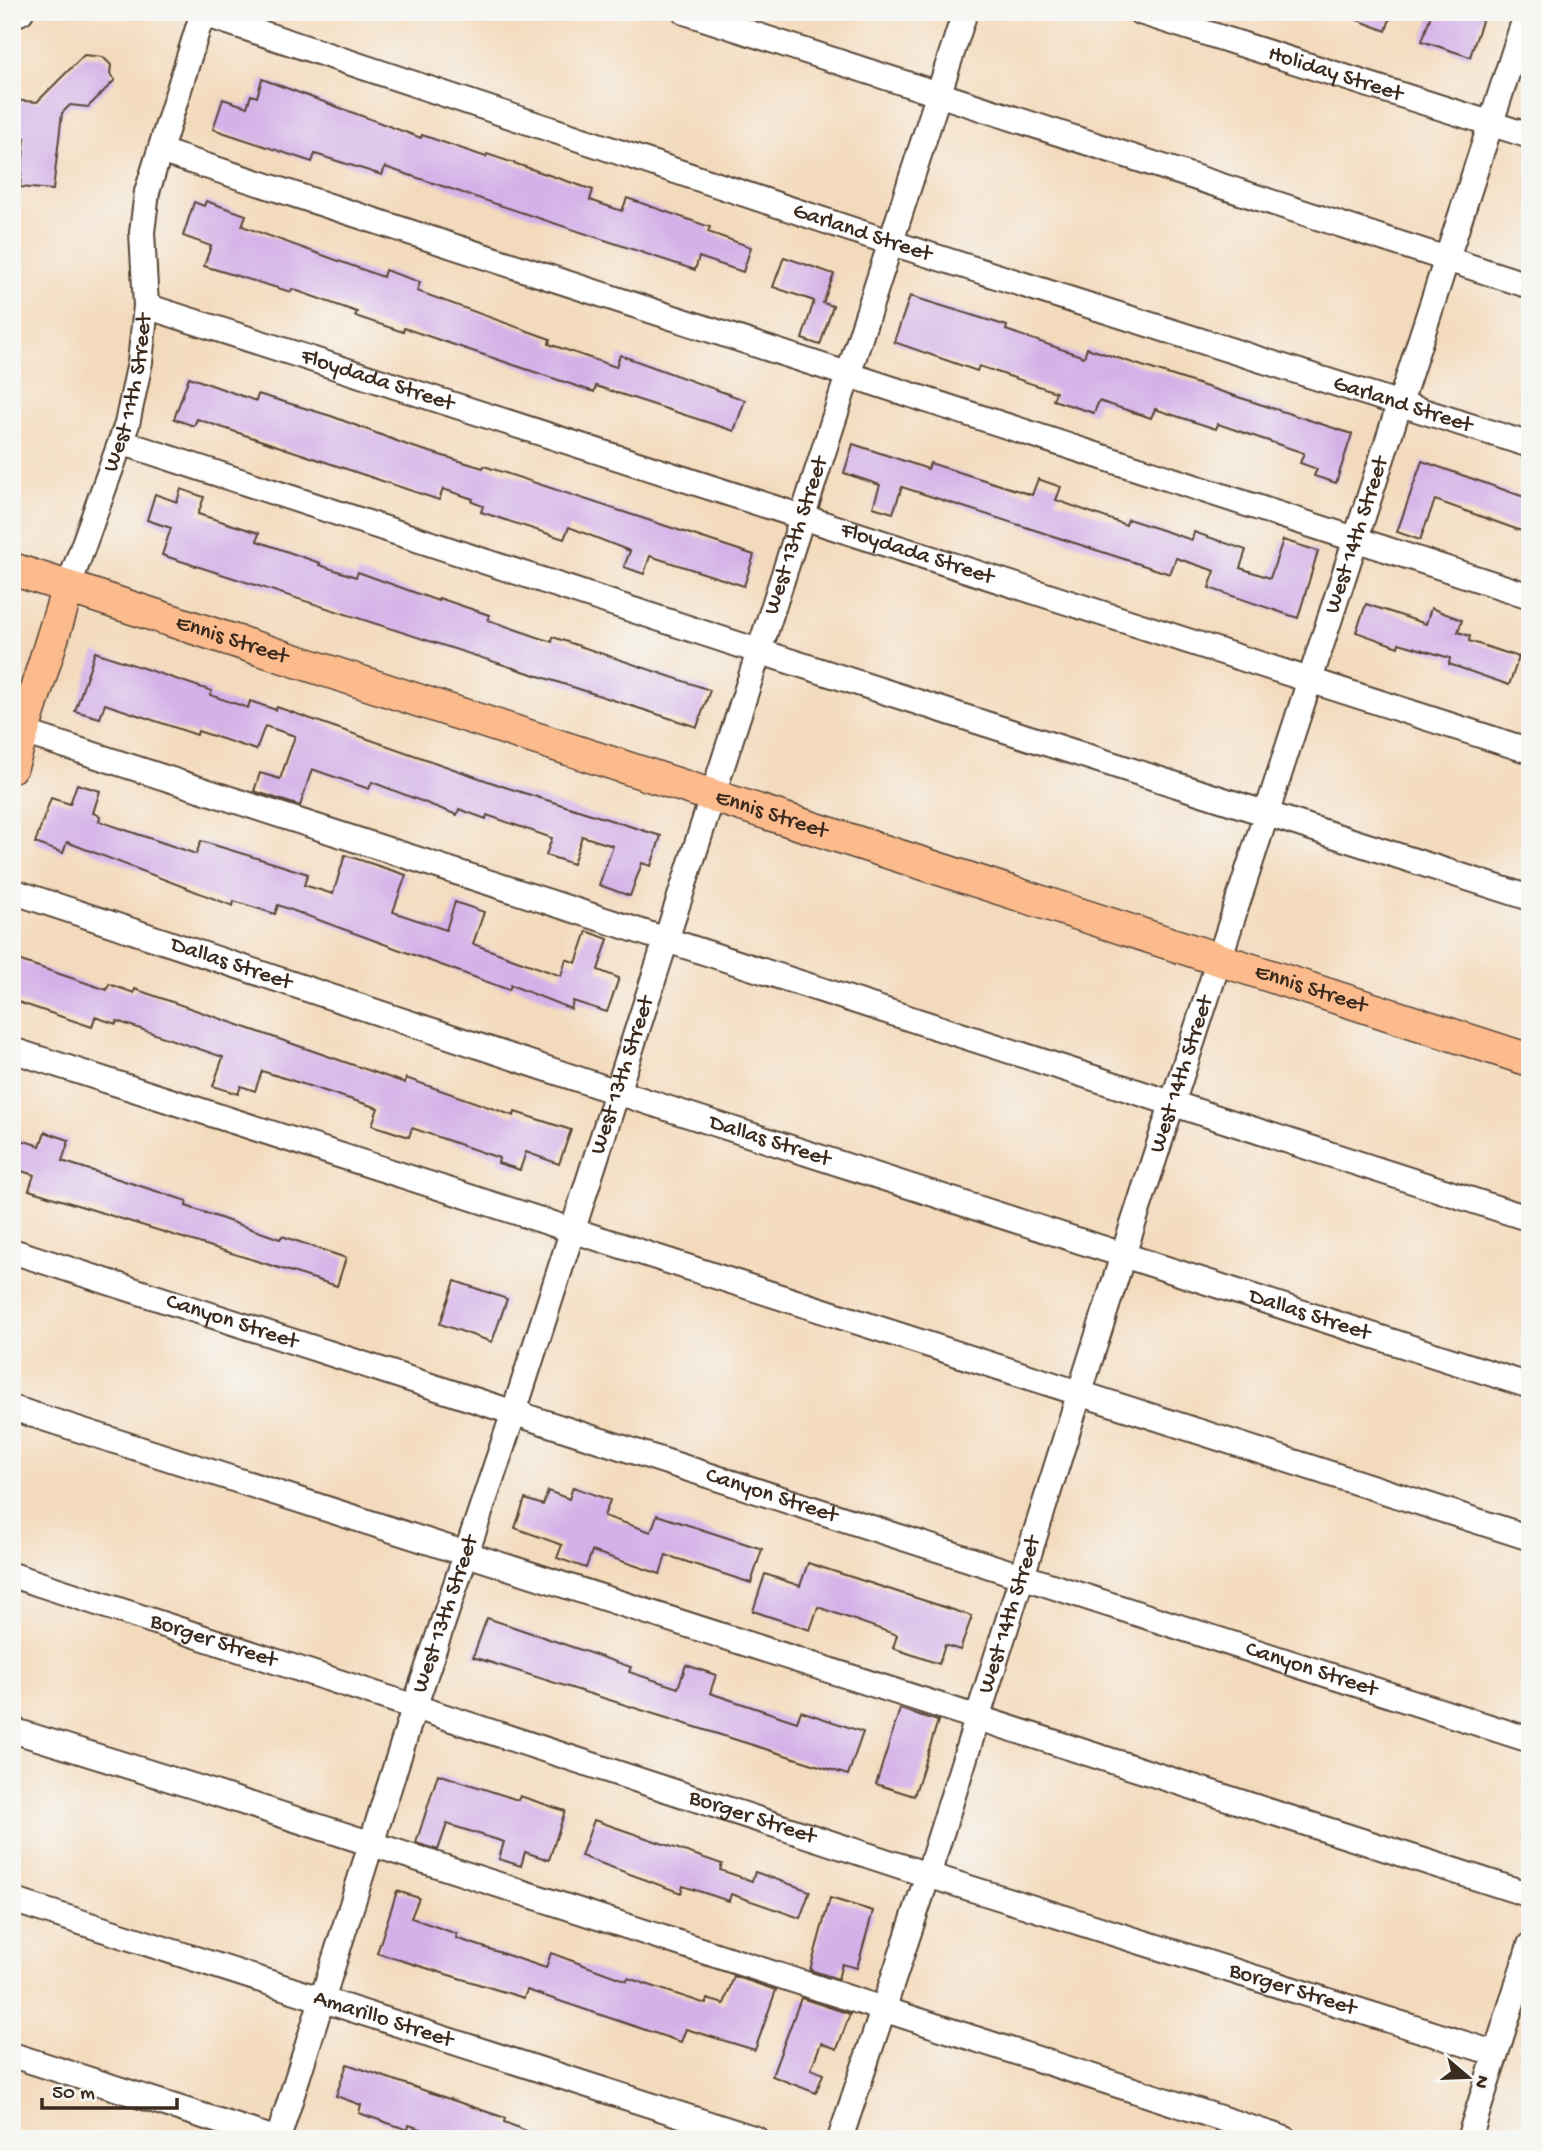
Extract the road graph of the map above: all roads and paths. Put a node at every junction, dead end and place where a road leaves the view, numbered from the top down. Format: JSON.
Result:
{"nodes":[{"id":1,"x":21,"y":12,"type":"edge"},
{"id":2,"x":684,"y":12,"type":"edge"},
{"id":3,"x":965,"y":12,"type":"edge"},
{"id":4,"x":1140,"y":12,"type":"edge"},
{"id":5,"x":1527,"y":12,"type":"edge"},
{"id":6,"x":201,"y":13,"type":"edge"},
{"id":7,"x":12,"y":16,"type":"edge"},
{"id":8,"x":939,"y":96,"type":"junction"},
{"id":9,"x":1490,"y":123,"type":"junction"},
{"id":10,"x":1530,"y":136,"type":"edge"},
{"id":11,"x":160,"y":152,"type":"junction"},
{"id":12,"x":892,"y":243,"type":"junction"},
{"id":13,"x":1446,"y":258,"type":"junction"},
{"id":14,"x":1530,"y":286,"type":"edge"},
{"id":15,"x":146,"y":306,"type":"junction"},
{"id":16,"x":849,"y":373,"type":"junction"},
{"id":17,"x":1398,"y":402,"type":"junction"},
{"id":18,"x":121,"y":442,"type":"junction"},
{"id":19,"x":1530,"y":445,"type":"edge"},
{"id":20,"x":802,"y":516,"type":"junction"},
{"id":21,"x":1355,"y":537,"type":"junction"},
{"id":22,"x":12,"y":569,"type":"edge"},
{"id":23,"x":68,"y":587,"type":"junction"},
{"id":24,"x":1530,"y":596,"type":"edge"},
{"id":25,"x":758,"y":651,"type":"junction"},
{"id":26,"x":1310,"y":681,"type":"junction"},
{"id":27,"x":23,"y":732,"type":"junction"},
{"id":28,"x":1530,"y":751,"type":"edge"},
{"id":29,"x":12,"y":766,"type":"edge"},
{"id":30,"x":710,"y":796,"type":"junction"},
{"id":31,"x":1268,"y":814,"type":"junction"},
{"id":32,"x":12,"y":891,"type":"edge"},
{"id":33,"x":1530,"y":898,"type":"edge"},
{"id":34,"x":664,"y":942,"type":"junction"},
{"id":35,"x":1222,"y":959,"type":"junction"},
{"id":36,"x":12,"y":1050,"type":"edge"},
{"id":37,"x":1530,"y":1060,"type":"edge"},
{"id":38,"x":617,"y":1092,"type":"junction"},
{"id":39,"x":1173,"y":1105,"type":"junction"},
{"id":40,"x":1530,"y":1219,"type":"edge"},
{"id":41,"x":572,"y":1230,"type":"junction"},
{"id":42,"x":12,"y":1251,"type":"edge"},
{"id":43,"x":1124,"y":1255,"type":"junction"},
{"id":44,"x":1530,"y":1386,"type":"edge"},
{"id":45,"x":1079,"y":1395,"type":"junction"},
{"id":46,"x":12,"y":1408,"type":"edge"},
{"id":47,"x":514,"y":1412,"type":"junction"},
{"id":48,"x":1530,"y":1538,"type":"edge"},
{"id":49,"x":466,"y":1552,"type":"junction"},
{"id":50,"x":12,"y":1575,"type":"edge"},
{"id":51,"x":1021,"y":1577,"type":"junction"},
{"id":52,"x":415,"y":1705,"type":"junction"},
{"id":53,"x":978,"y":1716,"type":"junction"},
{"id":54,"x":12,"y":1731,"type":"edge"},
{"id":55,"x":1530,"y":1740,"type":"edge"},
{"id":56,"x":371,"y":1845,"type":"junction"},
{"id":57,"x":928,"y":1875,"type":"junction"},
{"id":58,"x":1530,"y":1895,"type":"edge"},
{"id":59,"x":12,"y":1900,"type":"edge"},
{"id":60,"x":1530,"y":1945,"type":"edge"},
{"id":61,"x":322,"y":1999,"type":"junction"},
{"id":62,"x":883,"y":2010,"type":"junction"},
{"id":63,"x":1494,"y":2053,"type":"junction"},
{"id":64,"x":12,"y":2055,"type":"edge"},
{"id":65,"x":277,"y":2139,"type":"edge"},
{"id":66,"x":756,"y":2139,"type":"edge"},
{"id":67,"x":840,"y":2139,"type":"edge"},
{"id":68,"x":1285,"y":2139,"type":"edge"},
{"id":69,"x":1469,"y":2139,"type":"edge"}],
"edges":[{"from":1,"to":7,"type":"street"},
{"from":2,"to":8,"type":"street"},
{"from":3,"to":8,"type":"street","name":"West 13th Street"},
{"from":4,"to":9,"type":"street","name":"Holiday Street"},
{"from":5,"to":9,"type":"street","name":"West 14th Street"},
{"from":6,"to":11,"type":"street","name":"West 11th Street"},
{"from":6,"to":12,"type":"street","name":"Garland Street"},
{"from":8,"to":12,"type":"street","name":"West 13th Street"},
{"from":8,"to":13,"type":"street"},
{"from":9,"to":10,"type":"street","name":"Holiday Street"},
{"from":9,"to":13,"type":"street","name":"West 14th Street"},
{"from":11,"to":15,"type":"street","name":"West 11th Street"},
{"from":11,"to":16,"type":"street"},
{"from":12,"to":16,"type":"street","name":"West 13th Street"},
{"from":12,"to":17,"type":"street","name":"Garland Street"},
{"from":13,"to":14,"type":"street"},
{"from":13,"to":17,"type":"street","name":"West 14th Street"},
{"from":15,"to":18,"type":"street","name":"West 11th Street"},
{"from":15,"to":20,"type":"street","name":"Floydada Street"},
{"from":16,"to":20,"type":"street","name":"West 13th Street"},
{"from":16,"to":21,"type":"street"},
{"from":17,"to":19,"type":"street","name":"Garland Street"},
{"from":17,"to":21,"type":"street","name":"West 14th Street"},
{"from":18,"to":23,"type":"street","name":"West 11th Street"},
{"from":18,"to":25,"type":"street"},
{"from":20,"to":25,"type":"street","name":"West 13th Street"},
{"from":20,"to":26,"type":"street","name":"Floydada Street"},
{"from":21,"to":24,"type":"street"},
{"from":21,"to":26,"type":"street","name":"West 14th Street"},
{"from":22,"to":23,"type":"main road","name":"Ennis Street"},
{"from":23,"to":27,"type":"main road","name":"West 11th Street"},
{"from":23,"to":30,"type":"main road","name":"Ennis Street"},
{"from":25,"to":30,"type":"street","name":"West 13th Street"},
{"from":25,"to":31,"type":"street"},
{"from":26,"to":28,"type":"street","name":"Floydada Street"},
{"from":26,"to":31,"type":"street","name":"West 14th Street"},
{"from":27,"to":29,"type":"main road","name":"West 11th Street"},
{"from":27,"to":34,"type":"street"},
{"from":30,"to":34,"type":"street","name":"West 13th Street"},
{"from":30,"to":35,"type":"main road","name":"Ennis Street"},
{"from":31,"to":33,"type":"street"},
{"from":31,"to":35,"type":"street","name":"West 14th Street"},
{"from":32,"to":38,"type":"street","name":"Dallas Street"},
{"from":34,"to":38,"type":"street","name":"West 13th Street"},
{"from":34,"to":39,"type":"street"},
{"from":35,"to":37,"type":"main road","name":"Ennis Street"},
{"from":35,"to":39,"type":"street","name":"West 14th Street"},
{"from":36,"to":41,"type":"street"},
{"from":38,"to":41,"type":"street","name":"West 13th Street"},
{"from":38,"to":43,"type":"street","name":"Dallas Street"},
{"from":39,"to":40,"type":"street"},
{"from":39,"to":43,"type":"street","name":"West 14th Street"},
{"from":41,"to":45,"type":"street"},
{"from":41,"to":47,"type":"street","name":"West 13th Street"},
{"from":42,"to":47,"type":"street","name":"Canyon Street"},
{"from":43,"to":44,"type":"street","name":"Dallas Street"},
{"from":43,"to":45,"type":"street","name":"West 14th Street"},
{"from":45,"to":48,"type":"street"},
{"from":45,"to":51,"type":"street","name":"West 14th Street"},
{"from":46,"to":49,"type":"street"},
{"from":47,"to":49,"type":"street","name":"West 13th Street"},
{"from":47,"to":51,"type":"street","name":"Canyon Street"},
{"from":49,"to":52,"type":"street","name":"West 13th Street"},
{"from":49,"to":53,"type":"street"},
{"from":50,"to":52,"type":"street","name":"Borger Street"},
{"from":51,"to":53,"type":"street","name":"West 14th Street"},
{"from":51,"to":55,"type":"street","name":"Canyon Street"},
{"from":52,"to":56,"type":"street","name":"West 13th Street"},
{"from":52,"to":57,"type":"street","name":"Borger Street"},
{"from":53,"to":57,"type":"street","name":"West 14th Street"},
{"from":53,"to":58,"type":"street"},
{"from":54,"to":56,"type":"street"},
{"from":56,"to":61,"type":"street","name":"West 13th Street"},
{"from":56,"to":62,"type":"street"},
{"from":57,"to":62,"type":"street","name":"West 14th Street"},
{"from":57,"to":63,"type":"street","name":"Borger Street"},
{"from":59,"to":61,"type":"street","name":"Amarillo Street"},
{"from":60,"to":63,"type":"street"},
{"from":61,"to":65,"type":"street","name":"West 13th Street"},
{"from":61,"to":66,"type":"street","name":"Amarillo Street"},
{"from":62,"to":67,"type":"street","name":"West 14th Street"},
{"from":62,"to":68,"type":"street"},
{"from":63,"to":69,"type":"street"},
{"from":64,"to":65,"type":"street"}]}
